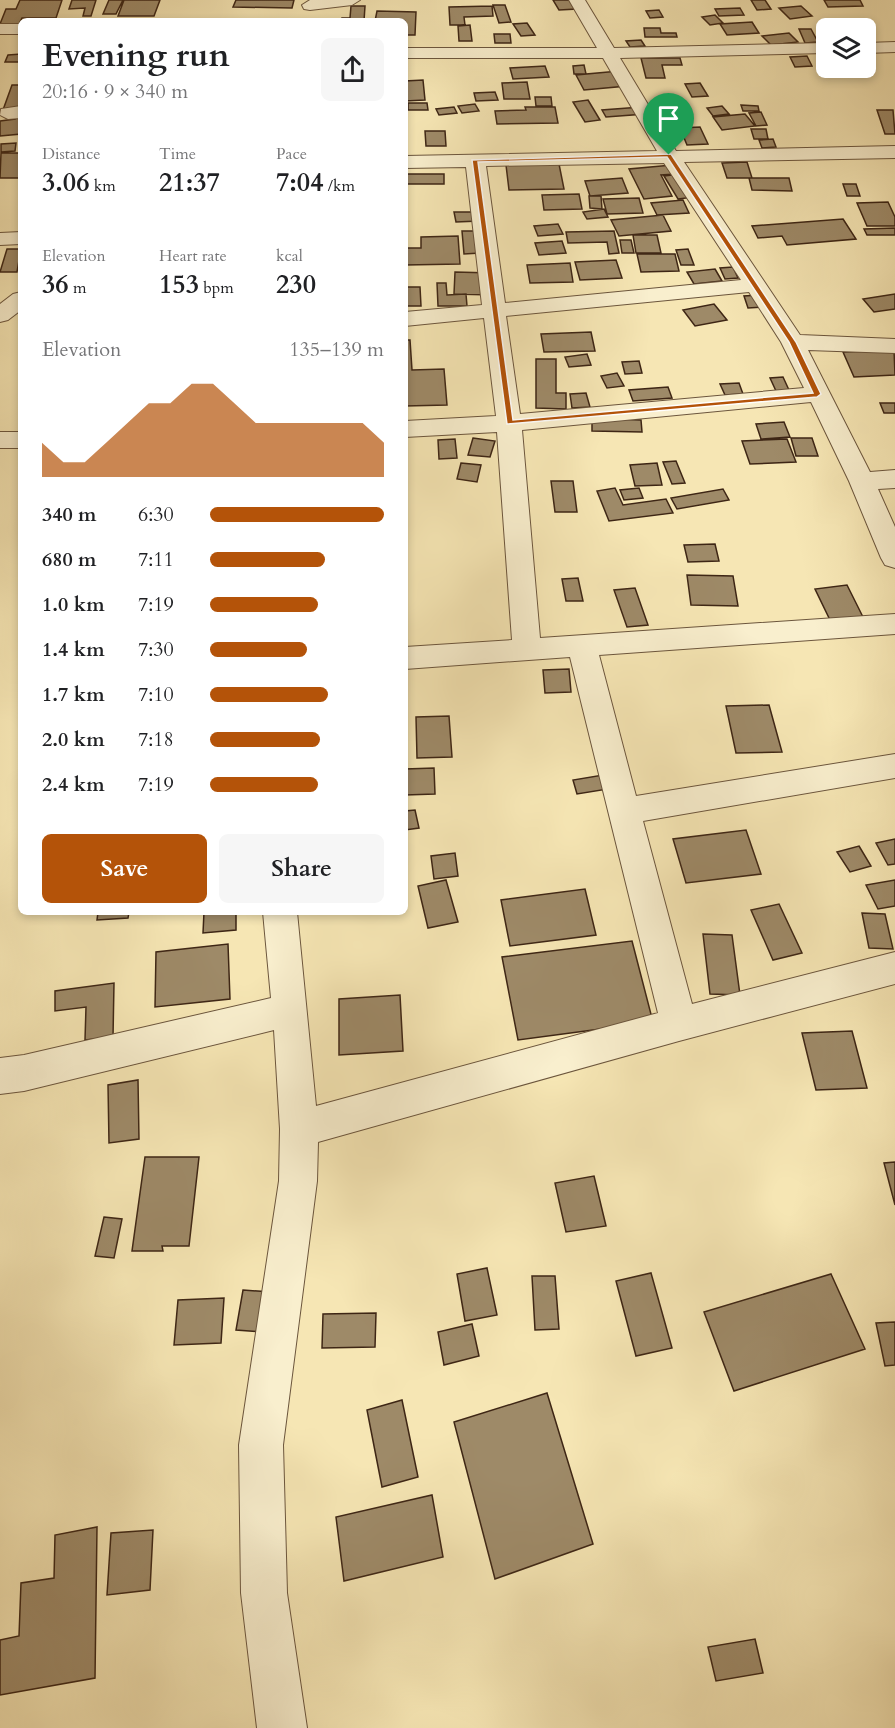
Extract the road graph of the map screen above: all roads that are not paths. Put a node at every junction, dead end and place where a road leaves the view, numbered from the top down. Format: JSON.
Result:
{"nodes":[{"id":1,"x":352,"y":0,"type":"edge"},
{"id":2,"x":576,"y":0,"type":"edge"},
{"id":3,"x":311,"y":2,"type":"edge"},
{"id":4,"x":304,"y":18,"type":"edge"},
{"id":5,"x":0,"y":29,"type":"edge"},
{"id":6,"x":18,"y":29,"type":"edge"},
{"id":7,"x":895,"y":47,"type":"edge"},
{"id":8,"x":816,"y":48,"type":"edge"},
{"id":9,"x":876,"y":48,"type":"edge"},
{"id":10,"x":408,"y":53,"type":"edge"},
{"id":11,"x":608,"y":53,"type":"junction"},
{"id":12,"x":895,"y":152,"type":"edge"},
{"id":13,"x":669,"y":155,"type":"junction"},
{"id":14,"x":475,"y":160,"type":"junction"},
{"id":15,"x":408,"y":162,"type":"edge"},
{"id":16,"x":18,"y":238,"type":"edge"},
{"id":17,"x":0,"y":239,"type":"edge"},
{"id":18,"x":757,"y":285,"type":"junction"},
{"id":19,"x":18,"y":301,"type":"edge"},
{"id":20,"x":495,"y":310,"type":"junction"},
{"id":21,"x":0,"y":315,"type":"edge"},
{"id":22,"x":408,"y":319,"type":"edge"},
{"id":23,"x":793,"y":342,"type":"junction"},
{"id":24,"x":895,"y":346,"type":"edge"},
{"id":25,"x":817,"y":394,"type":"junction"},
{"id":26,"x":509,"y":423,"type":"junction"},
{"id":27,"x":408,"y":429,"type":"edge"},
{"id":28,"x":0,"y":440,"type":"edge"},
{"id":29,"x":18,"y":440,"type":"edge"},
{"id":30,"x":895,"y":479,"type":"edge"},
{"id":31,"x":862,"y":481,"type":"junction"},
{"id":32,"x":895,"y":558,"type":"edge"},
{"id":33,"x":895,"y":624,"type":"edge"},
{"id":34,"x":582,"y":647,"type":"junction"},
{"id":35,"x":527,"y":651,"type":"junction"},
{"id":36,"x":408,"y":658,"type":"edge"},
{"id":37,"x":895,"y":766,"type":"edge"},
{"id":38,"x":623,"y":811,"type":"junction"},
{"id":39,"x":280,"y":915,"type":"edge"},
{"id":40,"x":895,"y":968,"type":"edge"},
{"id":41,"x":289,"y":1010,"type":"junction"},
{"id":42,"x":679,"y":1024,"type":"junction"},
{"id":43,"x":0,"y":1076,"type":"edge"},
{"id":44,"x":299,"y":1130,"type":"junction"},
{"id":45,"x":282,"y":1728,"type":"edge"}],
"edges":[{"from":1,"to":3,"type":"street"},
{"from":2,"to":11,"type":"street"},
{"from":3,"to":4,"type":"street"},
{"from":5,"to":6,"type":"street"},
{"from":7,"to":9,"type":"street"},
{"from":8,"to":11,"type":"street"},
{"from":10,"to":11,"type":"street"},
{"from":11,"to":13,"type":"street"},
{"from":12,"to":13,"type":"street"},
{"from":13,"to":14,"type":"street"},
{"from":13,"to":18,"type":"street"},
{"from":14,"to":15,"type":"street"},
{"from":14,"to":20,"type":"street"},
{"from":16,"to":17,"type":"street"},
{"from":18,"to":20,"type":"street"},
{"from":18,"to":23,"type":"street"},
{"from":19,"to":21,"type":"street"},
{"from":20,"to":22,"type":"street"},
{"from":20,"to":26,"type":"street"},
{"from":23,"to":24,"type":"street"},
{"from":23,"to":25,"type":"street"},
{"from":25,"to":26,"type":"street"},
{"from":25,"to":31,"type":"street"},
{"from":26,"to":27,"type":"street"},
{"from":26,"to":35,"type":"street"},
{"from":28,"to":29,"type":"street"},
{"from":30,"to":31,"type":"street"},
{"from":31,"to":32,"type":"street"},
{"from":33,"to":34,"type":"street"},
{"from":34,"to":35,"type":"street"},
{"from":34,"to":38,"type":"street"},
{"from":35,"to":36,"type":"street"},
{"from":37,"to":38,"type":"street"},
{"from":38,"to":42,"type":"street"},
{"from":39,"to":41,"type":"street"},
{"from":40,"to":42,"type":"street"},
{"from":41,"to":43,"type":"street"},
{"from":41,"to":44,"type":"street"},
{"from":42,"to":44,"type":"street"},
{"from":44,"to":45,"type":"street"}]}
